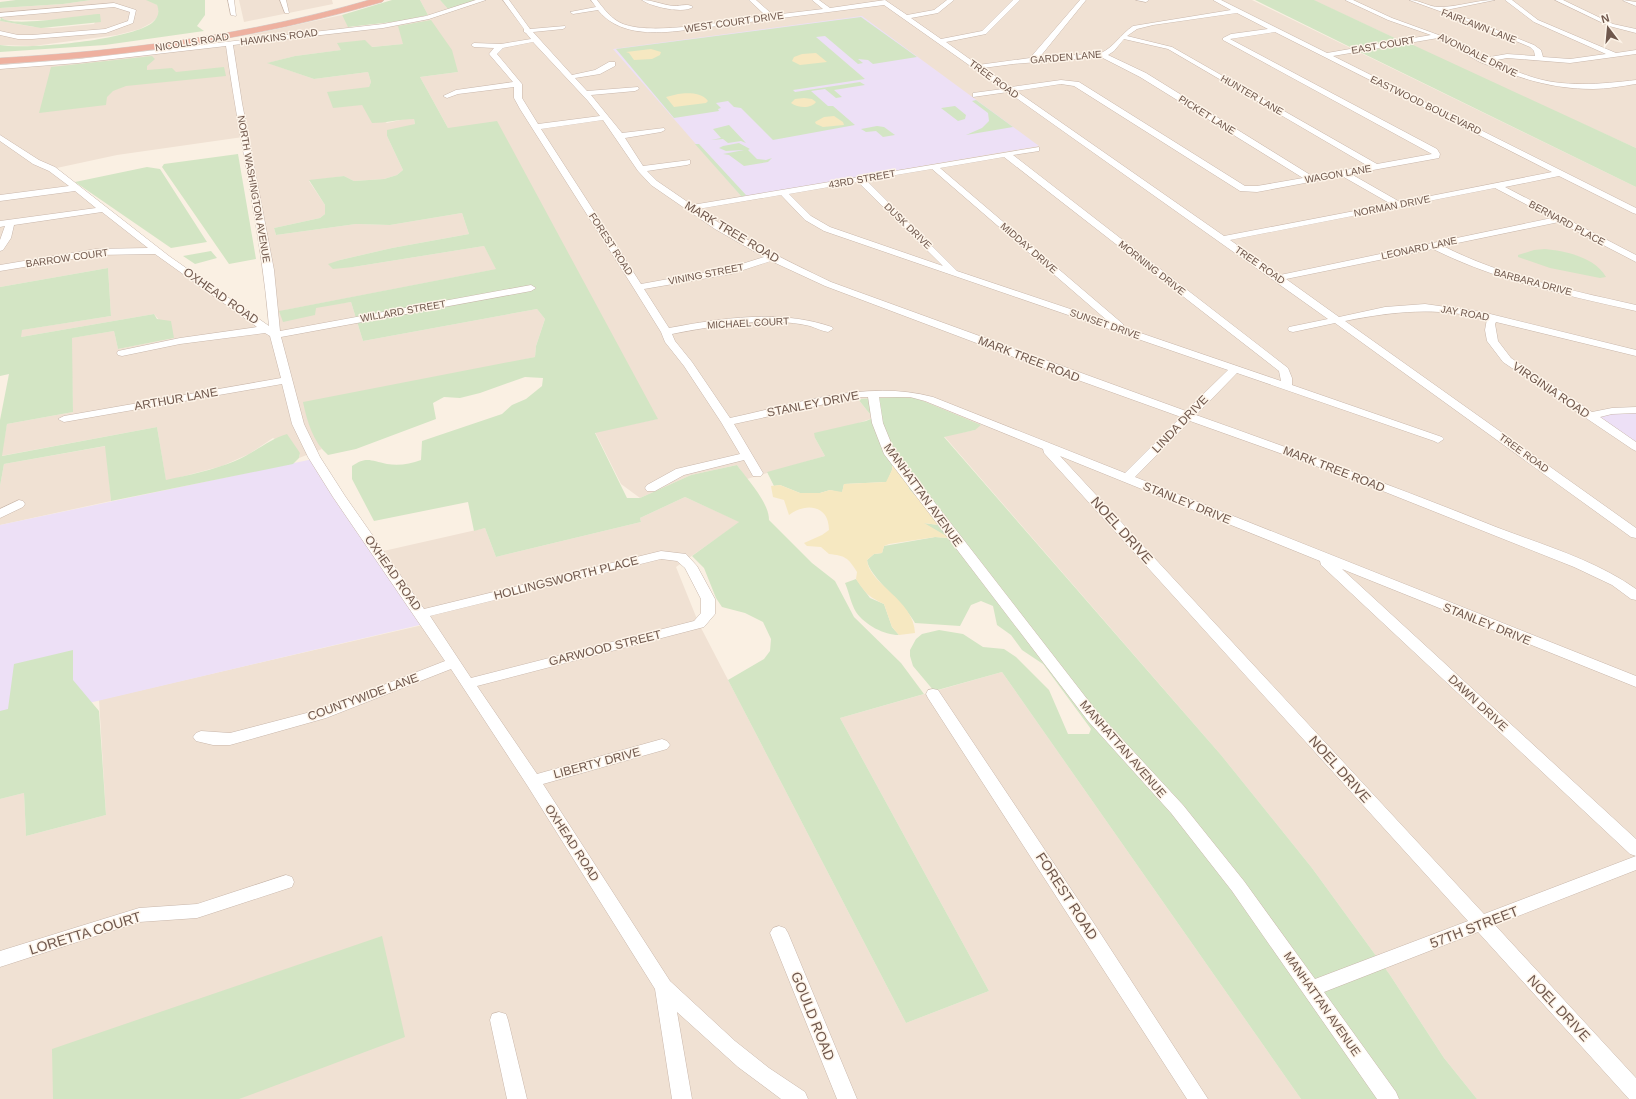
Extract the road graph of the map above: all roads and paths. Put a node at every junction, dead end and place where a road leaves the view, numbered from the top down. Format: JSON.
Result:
{"nodes":[{"id":1,"x":231,"y":0,"type":"edge"},
{"id":2,"x":283,"y":0,"type":"edge"},
{"id":3,"x":363,"y":0,"type":"edge"},
{"id":4,"x":379,"y":0,"type":"edge"},
{"id":5,"x":483,"y":0,"type":"edge"},
{"id":6,"x":506,"y":0,"type":"edge"},
{"id":7,"x":596,"y":0,"type":"edge"},
{"id":8,"x":645,"y":0,"type":"edge"},
{"id":9,"x":752,"y":0,"type":"edge"},
{"id":10,"x":815,"y":0,"type":"edge"},
{"id":11,"x":951,"y":0,"type":"edge"},
{"id":12,"x":1017,"y":0,"type":"edge"},
{"id":13,"x":1083,"y":0,"type":"edge"},
{"id":14,"x":1139,"y":0,"type":"edge"},
{"id":15,"x":1146,"y":0,"type":"edge"},
{"id":16,"x":1216,"y":0,"type":"edge"},
{"id":17,"x":1348,"y":0,"type":"edge"},
{"id":18,"x":1412,"y":0,"type":"edge"},
{"id":19,"x":1486,"y":0,"type":"edge"},
{"id":20,"x":1508,"y":0,"type":"edge"},
{"id":21,"x":1558,"y":0,"type":"edge"},
{"id":22,"x":1626,"y":0,"type":"edge"},
{"id":23,"x":883,"y":1,"type":"edge"},
{"id":24,"x":1636,"y":4,"type":"edge"},
{"id":25,"x":690,"y":6,"type":"dead end"},
{"id":26,"x":601,"y":8,"type":"junction"},
{"id":27,"x":1434,"y":9,"type":"junction"},
{"id":28,"x":328,"y":10,"type":"junction"},
{"id":29,"x":829,"y":10,"type":"junction"},
{"id":30,"x":1238,"y":11,"type":"junction"},
{"id":31,"x":286,"y":12,"type":"junction"},
{"id":32,"x":573,"y":12,"type":"dead end"},
{"id":33,"x":0,"y":15,"type":"edge"},
{"id":34,"x":234,"y":16,"type":"dead end"},
{"id":35,"x":771,"y":16,"type":"junction"},
{"id":36,"x":906,"y":17,"type":"junction"},
{"id":37,"x":726,"y":23,"type":"junction"},
{"id":38,"x":261,"y":24,"type":"junction"},
{"id":39,"x":563,"y":27,"type":"dead end"},
{"id":40,"x":1276,"y":30,"type":"junction"},
{"id":41,"x":526,"y":31,"type":"junction"},
{"id":42,"x":1636,"y":31,"type":"edge"},
{"id":43,"x":737,"y":32,"type":"dead end"},
{"id":44,"x":0,"y":33,"type":"edge"},
{"id":45,"x":1440,"y":36,"type":"junction"},
{"id":46,"x":1123,"y":37,"type":"junction"},
{"id":47,"x":535,"y":40,"type":"junction"},
{"id":48,"x":940,"y":41,"type":"junction"},
{"id":49,"x":229,"y":43,"type":"junction"},
{"id":50,"x":474,"y":45,"type":"dead end"},
{"id":51,"x":502,"y":46,"type":"junction"},
{"id":52,"x":1636,"y":52,"type":"edge"},
{"id":53,"x":1102,"y":54,"type":"junction"},
{"id":54,"x":1327,"y":55,"type":"junction"},
{"id":55,"x":1615,"y":55,"type":"junction"},
{"id":56,"x":0,"y":56,"type":"edge"},
{"id":57,"x":1540,"y":59,"type":"junction"},
{"id":58,"x":1033,"y":60,"type":"junction"},
{"id":59,"x":1482,"y":60,"type":"junction"},
{"id":60,"x":0,"y":61,"type":"edge"},
{"id":61,"x":612,"y":64,"type":"dead end"},
{"id":62,"x":0,"y":67,"type":"edge"},
{"id":63,"x":978,"y":67,"type":"junction"},
{"id":64,"x":571,"y":77,"type":"junction"},
{"id":65,"x":1636,"y":82,"type":"edge"},
{"id":66,"x":518,"y":84,"type":"junction"},
{"id":67,"x":631,"y":89,"type":"dead end"},
{"id":68,"x":1010,"y":90,"type":"junction"},
{"id":69,"x":585,"y":93,"type":"junction"},
{"id":70,"x":976,"y":95,"type":"dead end"},
{"id":71,"x":447,"y":96,"type":"dead end"},
{"id":72,"x":606,"y":117,"type":"junction"},
{"id":73,"x":537,"y":127,"type":"junction"},
{"id":74,"x":661,"y":130,"type":"dead end"},
{"id":75,"x":620,"y":136,"type":"junction"},
{"id":76,"x":0,"y":137,"type":"edge"},
{"id":77,"x":15,"y":148,"type":"junction"},
{"id":78,"x":1036,"y":149,"type":"dead end"},
{"id":79,"x":0,"y":150,"type":"edge"},
{"id":80,"x":1006,"y":154,"type":"junction"},
{"id":81,"x":687,"y":162,"type":"dead end"},
{"id":82,"x":934,"y":167,"type":"junction"},
{"id":83,"x":1376,"y":167,"type":"junction"},
{"id":84,"x":642,"y":169,"type":"junction"},
{"id":85,"x":1344,"y":173,"type":"junction"},
{"id":86,"x":1561,"y":173,"type":"junction"},
{"id":87,"x":860,"y":179,"type":"junction"},
{"id":88,"x":1310,"y":179,"type":"junction"},
{"id":89,"x":1498,"y":186,"type":"junction"},
{"id":90,"x":77,"y":188,"type":"junction"},
{"id":91,"x":784,"y":192,"type":"junction"},
{"id":92,"x":0,"y":198,"type":"edge"},
{"id":93,"x":1398,"y":204,"type":"junction"},
{"id":94,"x":689,"y":208,"type":"junction"},
{"id":95,"x":105,"y":209,"type":"junction"},
{"id":96,"x":1636,"y":211,"type":"edge"},
{"id":97,"x":1561,"y":219,"type":"junction"},
{"id":98,"x":5,"y":224,"type":"edge"},
{"id":99,"x":1223,"y":239,"type":"junction"},
{"id":100,"x":1433,"y":245,"type":"junction"},
{"id":101,"x":0,"y":248,"type":"edge"},
{"id":102,"x":158,"y":250,"type":"junction"},
{"id":103,"x":772,"y":258,"type":"junction"},
{"id":104,"x":1636,"y":259,"type":"edge"},
{"id":105,"x":0,"y":268,"type":"edge"},
{"id":106,"x":956,"y":273,"type":"junction"},
{"id":107,"x":1278,"y":278,"type":"junction"},
{"id":108,"x":638,"y":287,"type":"junction"},
{"id":109,"x":531,"y":288,"type":"dead end"},
{"id":110,"x":1636,"y":308,"type":"edge"},
{"id":111,"x":1492,"y":318,"type":"junction"},
{"id":112,"x":1336,"y":320,"type":"junction"},
{"id":113,"x":828,"y":329,"type":"dead end"},
{"id":114,"x":1293,"y":329,"type":"dead end"},
{"id":115,"x":1124,"y":330,"type":"junction"},
{"id":116,"x":272,"y":332,"type":"junction"},
{"id":117,"x":666,"y":332,"type":"junction"},
{"id":118,"x":122,"y":353,"type":"dead end"},
{"id":119,"x":1636,"y":353,"type":"edge"},
{"id":120,"x":1234,"y":370,"type":"junction"},
{"id":121,"x":287,"y":380,"type":"junction"},
{"id":122,"x":1286,"y":387,"type":"junction"},
{"id":123,"x":873,"y":393,"type":"junction"},
{"id":124,"x":1636,"y":410,"type":"edge"},
{"id":125,"x":1590,"y":416,"type":"junction"},
{"id":126,"x":1187,"y":417,"type":"junction"},
{"id":127,"x":64,"y":419,"type":"dead end"},
{"id":128,"x":727,"y":422,"type":"junction"},
{"id":129,"x":1438,"y":439,"type":"dead end"},
{"id":130,"x":1045,"y":446,"type":"junction"},
{"id":131,"x":1636,"y":447,"type":"edge"},
{"id":132,"x":747,"y":456,"type":"junction"},
{"id":133,"x":757,"y":473,"type":"dead end"},
{"id":134,"x":1126,"y":479,"type":"junction"},
{"id":135,"x":651,"y":488,"type":"dead end"},
{"id":136,"x":18,"y":504,"type":"dead end"},
{"id":137,"x":0,"y":514,"type":"edge"},
{"id":138,"x":1636,"y":534,"type":"edge"},
{"id":139,"x":1321,"y":556,"type":"junction"},
{"id":140,"x":700,"y":583,"type":"joint"},
{"id":141,"x":1636,"y":596,"type":"edge"},
{"id":142,"x":421,"y":614,"type":"junction"},
{"id":143,"x":453,"y":663,"type":"junction"},
{"id":144,"x":1636,"y":682,"type":"edge"},
{"id":145,"x":467,"y":684,"type":"junction"},
{"id":146,"x":933,"y":694,"type":"dead end"},
{"id":147,"x":201,"y":737,"type":"dead end"},
{"id":148,"x":662,"y":745,"type":"dead end"},
{"id":149,"x":532,"y":781,"type":"junction"},
{"id":150,"x":1636,"y":849,"type":"edge"},
{"id":151,"x":1636,"y":863,"type":"edge"},
{"id":152,"x":286,"y":882,"type":"dead end"},
{"id":153,"x":1481,"y":924,"type":"junction"},
{"id":154,"x":778,"y":933,"type":"dead end"},
{"id":155,"x":0,"y":959,"type":"edge"},
{"id":156,"x":664,"y":987,"type":"junction"},
{"id":157,"x":1311,"y":989,"type":"junction"},
{"id":158,"x":499,"y":1020,"type":"dead end"},
{"id":159,"x":1636,"y":1092,"type":"edge"},
{"id":160,"x":517,"y":1099,"type":"edge"},
{"id":161,"x":682,"y":1099,"type":"edge"},
{"id":162,"x":798,"y":1099,"type":"edge"},
{"id":163,"x":847,"y":1099,"type":"edge"},
{"id":164,"x":1198,"y":1099,"type":"edge"},
{"id":165,"x":1389,"y":1099,"type":"edge"}],
"edges":[{"from":1,"to":34,"type":"street"},
{"from":2,"to":31,"type":"street"},
{"from":3,"to":28,"type":"highway","name":"NICOLLS ROAD"},
{"from":4,"to":60,"type":"highway","name":"NICOLLS ROAD"},
{"from":5,"to":49,"type":"street","name":"HAWKINS ROAD"},
{"from":6,"to":41,"type":"street","name":"MARK TREE ROAD"},
{"from":7,"to":26,"type":"street","name":"WEST COURT DRIVE"},
{"from":8,"to":25,"type":"street"},
{"from":9,"to":35,"type":"street"},
{"from":10,"to":29,"type":"street"},
{"from":11,"to":36,"type":"street"},
{"from":12,"to":48,"type":"street"},
{"from":13,"to":58,"type":"street"},
{"from":14,"to":15,"type":"street"},
{"from":16,"to":30,"type":"street","name":"EASTWOOD BOULEVARD"},
{"from":17,"to":45,"type":"street","name":"AVONDALE DRIVE"},
{"from":18,"to":27,"type":"street","name":"FAIRLAWN LANE"},
{"from":19,"to":27,"type":"street"},
{"from":20,"to":55,"type":"street"},
{"from":21,"to":42,"type":"street"},
{"from":22,"to":24,"type":"street"},
{"from":23,"to":29,"type":"street","name":"WEST COURT DRIVE"},
{"from":23,"to":36,"type":"street","name":"TREE ROAD"},
{"from":26,"to":32,"type":"street"},
{"from":26,"to":37,"type":"street","name":"WEST COURT DRIVE"},
{"from":27,"to":57,"type":"street","name":"FAIRLAWN LANE"},
{"from":28,"to":31,"type":"highway"},
{"from":28,"to":38,"type":"highway","name":"NICOLLS ROAD"},
{"from":29,"to":35,"type":"street","name":"WEST COURT DRIVE"},
{"from":30,"to":40,"type":"street","name":"EASTWOOD BOULEVARD"},
{"from":30,"to":46,"type":"street","name":"GARDEN LANE"},
{"from":31,"to":38,"type":"highway"},
{"from":33,"to":44,"type":"street"},
{"from":35,"to":37,"type":"street","name":"WEST COURT DRIVE"},
{"from":36,"to":48,"type":"street","name":"TREE ROAD"},
{"from":37,"to":43,"type":"street"},
{"from":38,"to":56,"type":"highway","name":"NICOLLS ROAD"},
{"from":39,"to":41,"type":"street"},
{"from":40,"to":54,"type":"street","name":"EASTWOOD BOULEVARD"},
{"from":40,"to":83,"type":"street","name":"WAGON LANE"},
{"from":41,"to":47,"type":"street","name":"MARK TREE ROAD"},
{"from":45,"to":54,"type":"street","name":"EAST COURT"},
{"from":45,"to":59,"type":"street","name":"AVONDALE DRIVE"},
{"from":46,"to":53,"type":"street","name":"GARDEN LANE"},
{"from":46,"to":83,"type":"street","name":"HUNTER LANE"},
{"from":47,"to":51,"type":"street"},
{"from":47,"to":64,"type":"street","name":"MARK TREE ROAD"},
{"from":48,"to":63,"type":"street","name":"TREE ROAD"},
{"from":49,"to":62,"type":"street","name":"HAWKINS ROAD"},
{"from":49,"to":116,"type":"street","name":"NORTH WASHINGTON AVENUE"},
{"from":50,"to":51,"type":"street"},
{"from":51,"to":66,"type":"street","name":"FOREST ROAD"},
{"from":52,"to":55,"type":"street"},
{"from":53,"to":58,"type":"street","name":"GARDEN LANE"},
{"from":53,"to":88,"type":"street","name":"PICKET LANE"},
{"from":54,"to":86,"type":"street","name":"EASTWOOD BOULEVARD"},
{"from":55,"to":57,"type":"street"},
{"from":57,"to":59,"type":"street"},
{"from":58,"to":63,"type":"street","name":"GARDEN LANE"},
{"from":59,"to":65,"type":"street","name":"AVONDALE DRIVE"},
{"from":61,"to":64,"type":"street"},
{"from":63,"to":68,"type":"street","name":"TREE ROAD"},
{"from":64,"to":69,"type":"street","name":"MARK TREE ROAD"},
{"from":66,"to":71,"type":"street"},
{"from":66,"to":73,"type":"street","name":"FOREST ROAD"},
{"from":67,"to":69,"type":"street"},
{"from":68,"to":70,"type":"street","name":"WAGON LANE"},
{"from":68,"to":88,"type":"street","name":"WAGON LANE"},
{"from":68,"to":99,"type":"street","name":"TREE ROAD"},
{"from":69,"to":72,"type":"street","name":"MARK TREE ROAD"},
{"from":72,"to":73,"type":"street"},
{"from":72,"to":75,"type":"street","name":"MARK TREE ROAD"},
{"from":73,"to":108,"type":"street","name":"FOREST ROAD"},
{"from":74,"to":75,"type":"street"},
{"from":75,"to":84,"type":"street","name":"MARK TREE ROAD"},
{"from":76,"to":77,"type":"street","name":"OXHEAD ROAD"},
{"from":77,"to":79,"type":"street"},
{"from":77,"to":90,"type":"street","name":"OXHEAD ROAD"},
{"from":78,"to":80,"type":"street","name":"43RD STREET"},
{"from":80,"to":82,"type":"street","name":"43RD STREET"},
{"from":80,"to":122,"type":"street","name":"MORNING DRIVE"},
{"from":81,"to":84,"type":"street"},
{"from":82,"to":87,"type":"street","name":"43RD STREET"},
{"from":82,"to":115,"type":"street","name":"MIDDAY DRIVE"},
{"from":83,"to":85,"type":"street","name":"WAGON LANE"},
{"from":84,"to":94,"type":"street","name":"MARK TREE ROAD"},
{"from":85,"to":88,"type":"street","name":"WAGON LANE"},
{"from":85,"to":93,"type":"street"},
{"from":86,"to":89,"type":"street","name":"NORMAN DRIVE"},
{"from":86,"to":96,"type":"street","name":"EASTWOOD BOULEVARD"},
{"from":87,"to":91,"type":"street","name":"43RD STREET"},
{"from":87,"to":106,"type":"street","name":"DUSK DRIVE"},
{"from":89,"to":93,"type":"street","name":"NORMAN DRIVE"},
{"from":89,"to":97,"type":"street","name":"BERNARD PLACE"},
{"from":90,"to":92,"type":"street"},
{"from":90,"to":95,"type":"street","name":"OXHEAD ROAD"},
{"from":91,"to":94,"type":"street","name":"43RD STREET"},
{"from":91,"to":106,"type":"street","name":"SUNSET DRIVE"},
{"from":93,"to":99,"type":"street","name":"NORMAN DRIVE"},
{"from":94,"to":103,"type":"street","name":"MARK TREE ROAD"},
{"from":95,"to":98,"type":"street"},
{"from":95,"to":102,"type":"street","name":"OXHEAD ROAD"},
{"from":97,"to":100,"type":"street","name":"LEONARD LANE"},
{"from":97,"to":104,"type":"street","name":"BERNARD PLACE"},
{"from":98,"to":101,"type":"street"},
{"from":99,"to":107,"type":"street","name":"TREE ROAD"},
{"from":100,"to":107,"type":"street","name":"LEONARD LANE"},
{"from":100,"to":110,"type":"street","name":"BARBARA DRIVE"},
{"from":102,"to":105,"type":"street","name":"BARROW COURT"},
{"from":102,"to":116,"type":"street","name":"OXHEAD ROAD"},
{"from":103,"to":108,"type":"street","name":"VINING STREET"},
{"from":103,"to":126,"type":"street","name":"MARK TREE ROAD"},
{"from":106,"to":115,"type":"street","name":"SUNSET DRIVE"},
{"from":107,"to":112,"type":"street","name":"TREE ROAD"},
{"from":108,"to":117,"type":"street","name":"FOREST ROAD"},
{"from":109,"to":116,"type":"street","name":"WILLARD STREET"},
{"from":111,"to":112,"type":"street","name":"JAY ROAD"},
{"from":111,"to":119,"type":"street","name":"JAY ROAD"},
{"from":111,"to":125,"type":"street","name":"VIRGINIA ROAD"},
{"from":112,"to":114,"type":"street","name":"JAY ROAD"},
{"from":112,"to":138,"type":"street","name":"TREE ROAD"},
{"from":113,"to":117,"type":"street","name":"MICHAEL COURT"},
{"from":115,"to":120,"type":"street","name":"SUNSET DRIVE"},
{"from":116,"to":118,"type":"street","name":"WILLARD STREET"},
{"from":116,"to":121,"type":"street","name":"OXHEAD ROAD"},
{"from":117,"to":128,"type":"street","name":"FOREST ROAD"},
{"from":120,"to":122,"type":"street","name":"SUNSET DRIVE"},
{"from":120,"to":126,"type":"street","name":"LINDA DRIVE"},
{"from":121,"to":127,"type":"street","name":"ARTHUR LANE"},
{"from":121,"to":142,"type":"street","name":"OXHEAD ROAD"},
{"from":122,"to":129,"type":"street","name":"SUNSET DRIVE"},
{"from":123,"to":128,"type":"street","name":"STANLEY DRIVE"},
{"from":123,"to":130,"type":"street","name":"STANLEY DRIVE"},
{"from":123,"to":157,"type":"street","name":"MANHATTAN AVENUE"},
{"from":124,"to":125,"type":"street"},
{"from":125,"to":131,"type":"street","name":"VIRGINIA ROAD"},
{"from":126,"to":134,"type":"street","name":"LINDA DRIVE"},
{"from":126,"to":141,"type":"street","name":"MARK TREE ROAD"},
{"from":128,"to":132,"type":"street","name":"FOREST ROAD"},
{"from":130,"to":134,"type":"street","name":"STANLEY DRIVE"},
{"from":130,"to":153,"type":"street","name":"NOEL DRIVE"},
{"from":132,"to":133,"type":"street","name":"FOREST ROAD"},
{"from":132,"to":135,"type":"street"},
{"from":134,"to":139,"type":"street","name":"STANLEY DRIVE"},
{"from":136,"to":137,"type":"street"},
{"from":139,"to":144,"type":"street","name":"STANLEY DRIVE"},
{"from":139,"to":150,"type":"street","name":"DAWN DRIVE"},
{"from":140,"to":142,"type":"street","name":"HOLLINGSWORTH PLACE"},
{"from":140,"to":145,"type":"street","name":"GARWOOD STREET"},
{"from":142,"to":143,"type":"street","name":"OXHEAD ROAD"},
{"from":143,"to":145,"type":"street","name":"OXHEAD ROAD"},
{"from":143,"to":147,"type":"street","name":"COUNTYWIDE LANE"},
{"from":145,"to":149,"type":"street","name":"OXHEAD ROAD"},
{"from":146,"to":164,"type":"street","name":"FOREST ROAD"},
{"from":148,"to":149,"type":"street","name":"LIBERTY DRIVE"},
{"from":149,"to":156,"type":"street","name":"OXHEAD ROAD"},
{"from":151,"to":153,"type":"street","name":"57TH STREET"},
{"from":152,"to":155,"type":"street","name":"LORETTA COURT"},
{"from":153,"to":157,"type":"street","name":"57TH STREET"},
{"from":153,"to":159,"type":"street","name":"NOEL DRIVE"},
{"from":154,"to":163,"type":"street","name":"GOULD ROAD"},
{"from":156,"to":161,"type":"street","name":"OXHEAD ROAD"},
{"from":156,"to":162,"type":"street"},
{"from":157,"to":165,"type":"street","name":"MANHATTAN AVENUE"},
{"from":158,"to":160,"type":"street"}]}
